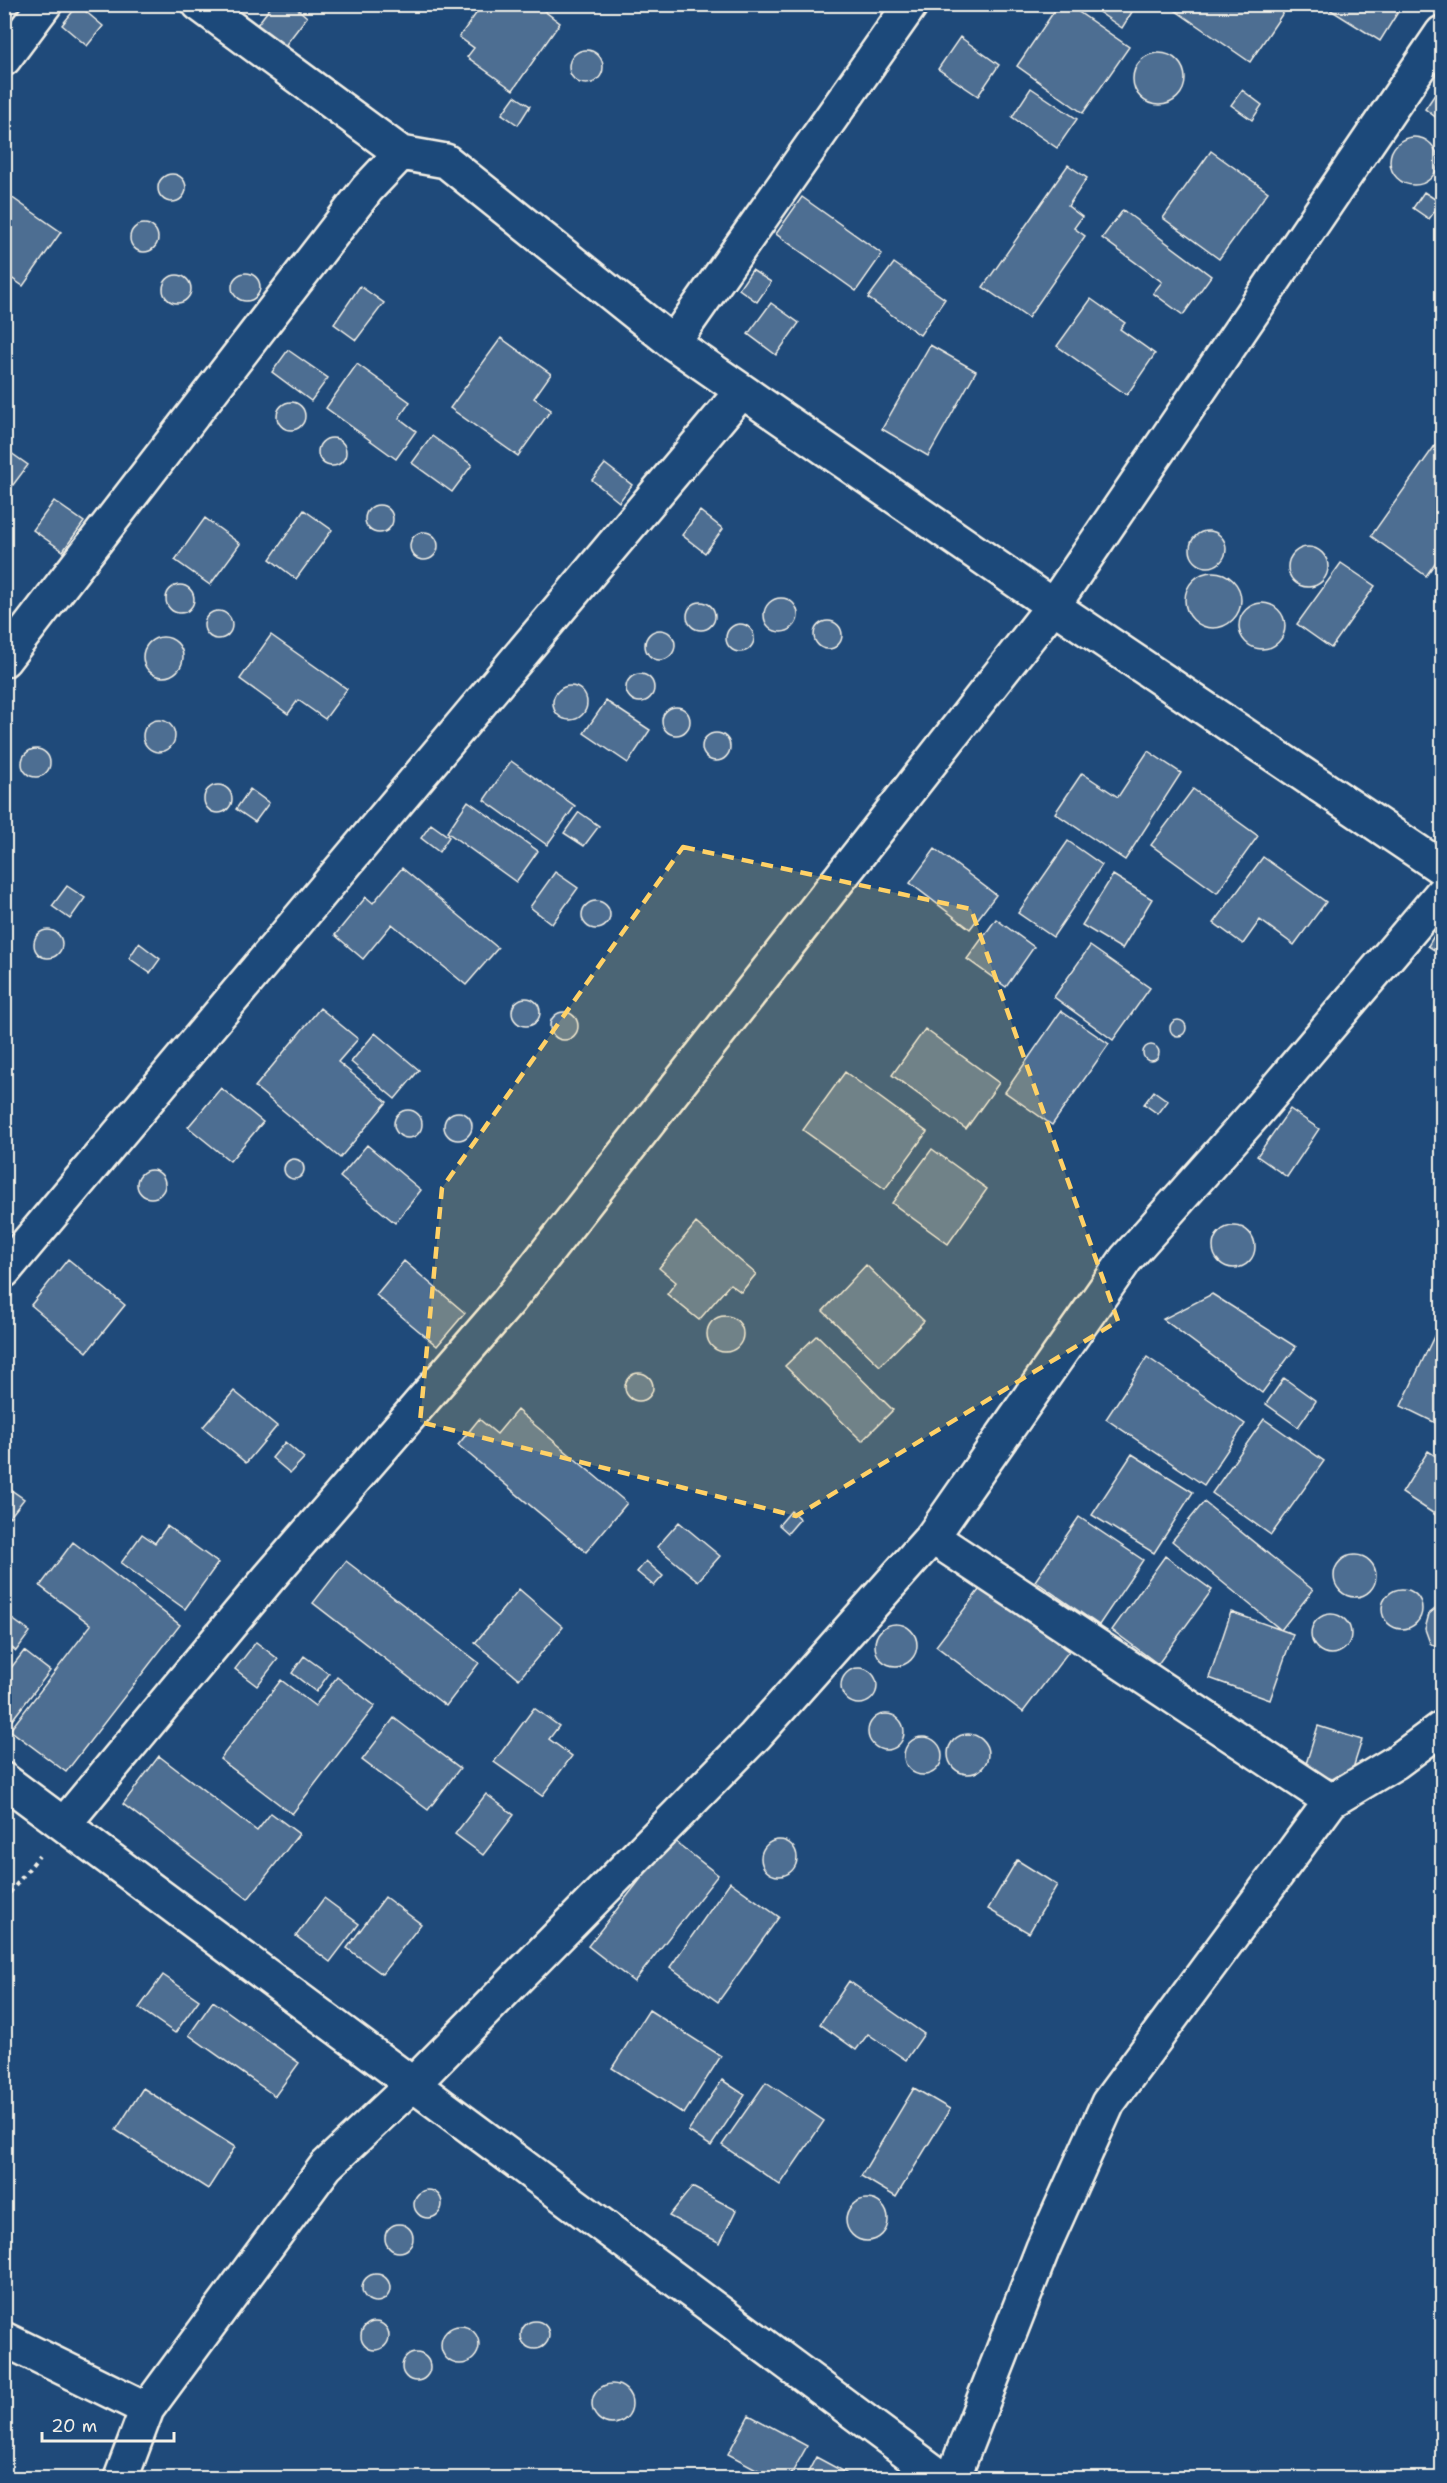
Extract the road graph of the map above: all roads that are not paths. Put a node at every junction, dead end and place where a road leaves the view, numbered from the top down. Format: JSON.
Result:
{"nodes":[{"id":1,"x":45,"y":4,"type":"edge"},
{"id":2,"x":199,"y":4,"type":"edge"},
{"id":3,"x":911,"y":4,"type":"edge"},
{"id":4,"x":1443,"y":33,"type":"edge"},
{"id":5,"x":4,"y":59,"type":"edge"},
{"id":6,"x":401,"y":153,"type":"junction"},
{"id":7,"x":673,"y":343,"type":"junction"},
{"id":8,"x":742,"y":392,"type":"junction"},
{"id":9,"x":1053,"y":606,"type":"junction"},
{"id":10,"x":4,"y":660,"type":"edge"},
{"id":11,"x":1443,"y":868,"type":"edge"},
{"id":12,"x":1443,"y":893,"type":"edge"},
{"id":13,"x":4,"y":1271,"type":"edge"},
{"id":14,"x":933,"y":1537,"type":"junction"},
{"id":15,"x":1443,"y":1728,"type":"edge"},
{"id":16,"x":4,"y":1780,"type":"edge"},
{"id":17,"x":1331,"y":1801,"type":"junction"},
{"id":18,"x":65,"y":1823,"type":"junction"},
{"id":19,"x":414,"y":2083,"type":"junction"},
{"id":20,"x":4,"y":2338,"type":"edge"},
{"id":21,"x":147,"y":2409,"type":"junction"},
{"id":22,"x":121,"y":2478,"type":"edge"},
{"id":23,"x":942,"y":2478,"type":"edge"},
{"id":24,"x":953,"y":2478,"type":"edge"}],
"edges":[{"from":1,"to":5,"type":"street"},
{"from":2,"to":6,"type":"street"},
{"from":3,"to":7,"type":"street"},
{"from":4,"to":9,"type":"street"},
{"from":6,"to":7,"type":"street"},
{"from":6,"to":10,"type":"street"},
{"from":7,"to":8,"type":"street"},
{"from":8,"to":9,"type":"street"},
{"from":8,"to":13,"type":"street"},
{"from":9,"to":11,"type":"street"},
{"from":9,"to":18,"type":"street"},
{"from":12,"to":14,"type":"street"},
{"from":14,"to":17,"type":"street"},
{"from":14,"to":19,"type":"street"},
{"from":15,"to":17,"type":"street"},
{"from":16,"to":18,"type":"street"},
{"from":17,"to":24,"type":"street"},
{"from":18,"to":19,"type":"street"},
{"from":19,"to":21,"type":"street"},
{"from":19,"to":23,"type":"street"},
{"from":20,"to":21,"type":"street"},
{"from":21,"to":22,"type":"street"}]}
